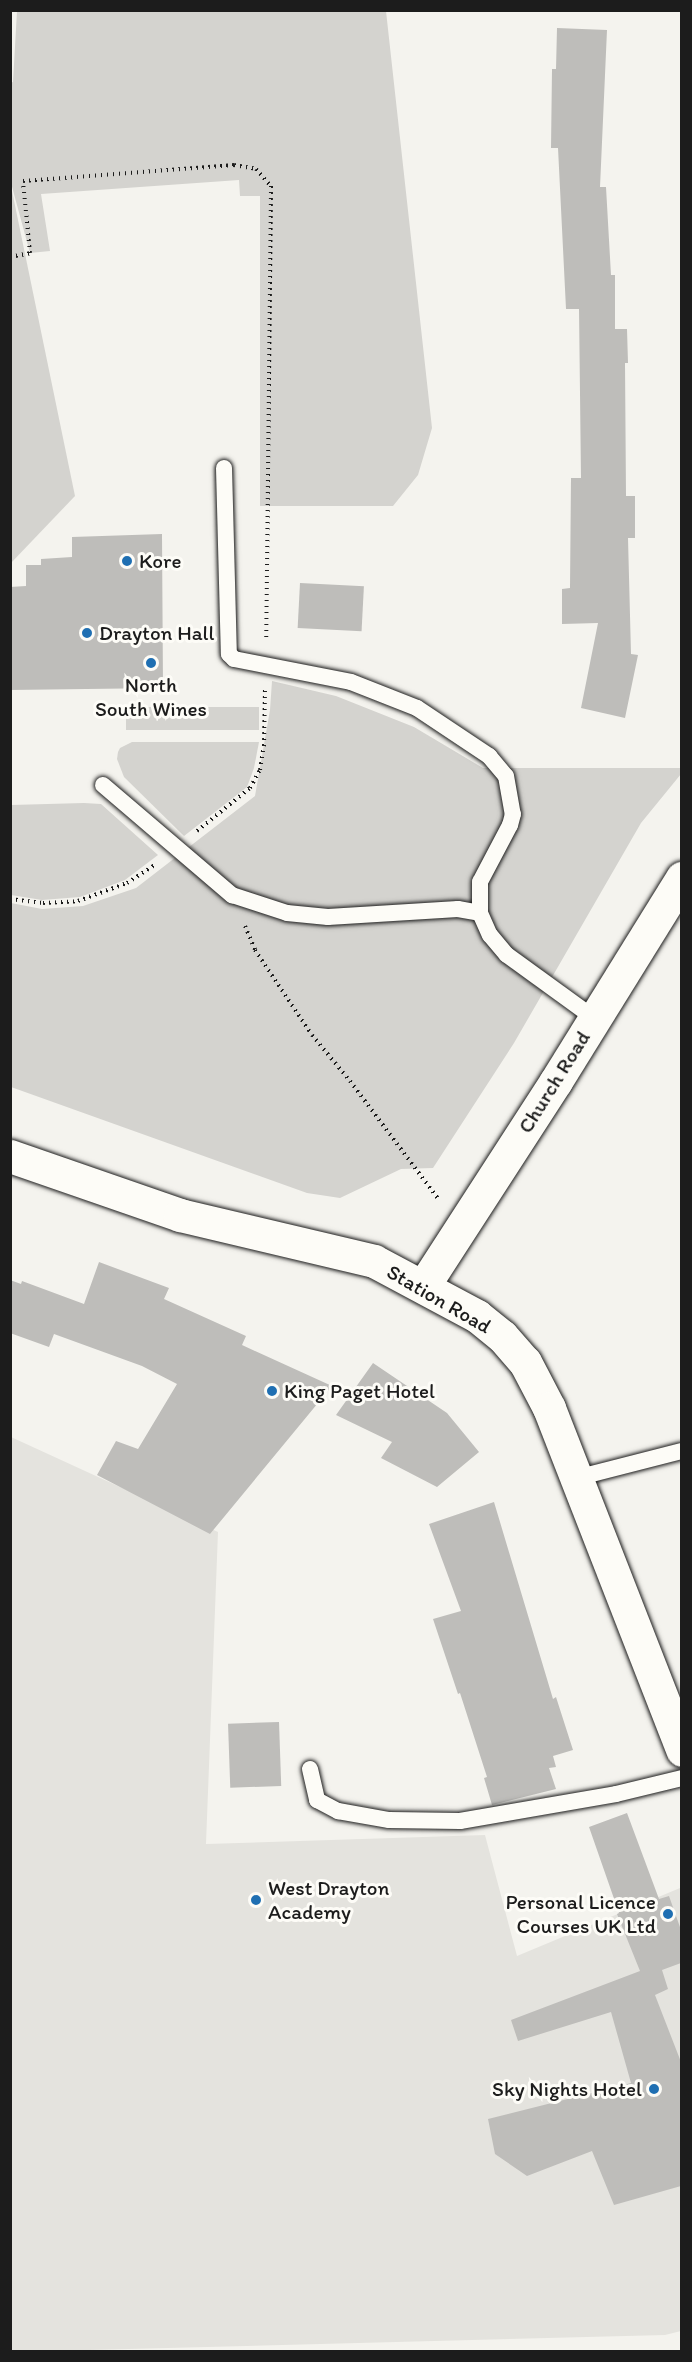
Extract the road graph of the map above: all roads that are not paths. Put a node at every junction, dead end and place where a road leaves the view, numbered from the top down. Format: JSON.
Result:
{"nodes":[{"id":1,"x":224,"y":468,"type":"dead end"},
{"id":2,"x":103,"y":785,"type":"dead end"},
{"id":3,"x":681,"y":878,"type":"edge"},
{"id":4,"x":480,"y":913,"type":"junction"},
{"id":5,"x":594,"y":1018,"type":"junction"},
{"id":6,"x":10,"y":1156,"type":"edge"},
{"id":7,"x":424,"y":1285,"type":"junction"},
{"id":8,"x":681,"y":1451,"type":"edge"},
{"id":9,"x":576,"y":1478,"type":"junction"},
{"id":10,"x":681,"y":1750,"type":"edge"},
{"id":11,"x":310,"y":1769,"type":"dead end"},
{"id":12,"x":681,"y":1778,"type":"edge"}],
"edges":[{"from":1,"to":4,"type":"lane"},
{"from":2,"to":4,"type":"lane"},
{"from":3,"to":5,"type":"street","name":"Church Road"},
{"from":4,"to":5,"type":"lane"},
{"from":5,"to":7,"type":"street","name":"Church Road"},
{"from":6,"to":7,"type":"street","name":"Station Road"},
{"from":7,"to":9,"type":"street","name":"Station Road"},
{"from":8,"to":9,"type":"lane"},
{"from":9,"to":10,"type":"street","name":"Station Road"},
{"from":11,"to":12,"type":"lane"}]}
